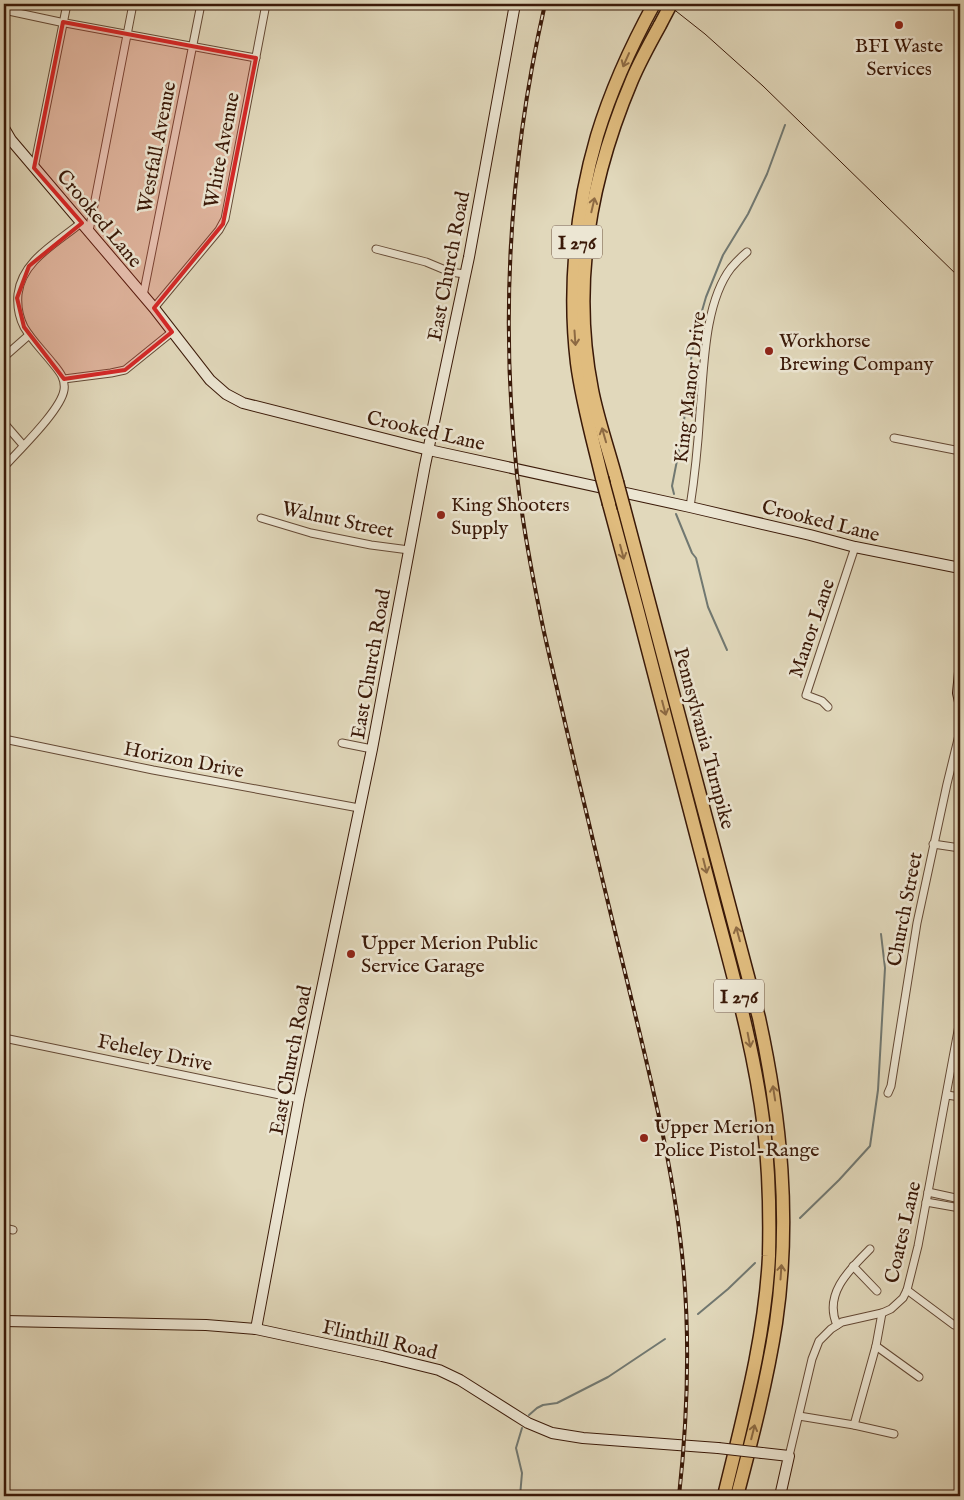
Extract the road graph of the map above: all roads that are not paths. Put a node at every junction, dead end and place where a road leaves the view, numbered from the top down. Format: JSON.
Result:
{"nodes":[{"id":1,"x":67,"y":4,"type":"edge"},
{"id":2,"x":133,"y":4,"type":"edge"},
{"id":3,"x":201,"y":4,"type":"edge"},
{"id":4,"x":266,"y":4,"type":"edge"},
{"id":5,"x":515,"y":4,"type":"edge"},
{"id":6,"x":654,"y":4,"type":"edge"},
{"id":7,"x":671,"y":4,"type":"edge"},
{"id":8,"x":4,"y":10,"type":"edge"},
{"id":9,"x":63,"y":22,"type":"junction"},
{"id":10,"x":127,"y":33,"type":"junction"},
{"id":11,"x":192,"y":46,"type":"junction"},
{"id":12,"x":256,"y":58,"type":"junction"},
{"id":13,"x":4,"y":128,"type":"edge"},
{"id":14,"x":34,"y":168,"type":"junction"},
{"id":15,"x":82,"y":222,"type":"junction"},
{"id":16,"x":89,"y":231,"type":"junction"},
{"id":17,"x":376,"y":248,"type":"dead end"},
{"id":18,"x":747,"y":252,"type":"dead end"},
{"id":19,"x":465,"y":274,"type":"junction"},
{"id":20,"x":143,"y":296,"type":"junction"},
{"id":21,"x":154,"y":308,"type":"junction"},
{"id":22,"x":172,"y":332,"type":"junction"},
{"id":23,"x":29,"y":335,"type":"junction"},
{"id":24,"x":4,"y":357,"type":"edge"},
{"id":25,"x":64,"y":379,"type":"junction"},
{"id":26,"x":4,"y":422,"type":"edge"},
{"id":27,"x":894,"y":438,"type":"dead end"},
{"id":28,"x":23,"y":445,"type":"junction"},
{"id":29,"x":429,"y":450,"type":"junction"},
{"id":30,"x":960,"y":452,"type":"edge"},
{"id":31,"x":4,"y":467,"type":"edge"},
{"id":32,"x":690,"y":506,"type":"junction"},
{"id":33,"x":261,"y":518,"type":"dead end"},
{"id":34,"x":855,"y":547,"type":"junction"},
{"id":35,"x":409,"y":550,"type":"junction"},
{"id":36,"x":960,"y":568,"type":"edge"},
{"id":37,"x":960,"y":672,"type":"edge"},
{"id":38,"x":960,"y":702,"type":"edge"},
{"id":39,"x":828,"y":707,"type":"dead end"},
{"id":40,"x":960,"y":731,"type":"edge"},
{"id":41,"x":4,"y":739,"type":"edge"},
{"id":42,"x":342,"y":743,"type":"dead end"},
{"id":43,"x":372,"y":749,"type":"junction"},
{"id":44,"x":359,"y":808,"type":"junction"},
{"id":45,"x":933,"y":844,"type":"junction"},
{"id":46,"x":960,"y":848,"type":"edge"},
{"id":47,"x":960,"y":1020,"type":"edge"},
{"id":48,"x":4,"y":1038,"type":"edge"},
{"id":49,"x":958,"y":1043,"type":"edge"},
{"id":50,"x":888,"y":1093,"type":"dead end"},
{"id":51,"x":946,"y":1095,"type":"junction"},
{"id":52,"x":960,"y":1097,"type":"edge"},
{"id":53,"x":299,"y":1099,"type":"junction"},
{"id":54,"x":928,"y":1192,"type":"junction"},
{"id":55,"x":960,"y":1199,"type":"edge"},
{"id":56,"x":926,"y":1202,"type":"junction"},
{"id":57,"x":960,"y":1208,"type":"edge"},
{"id":58,"x":4,"y":1228,"type":"edge"},
{"id":59,"x":13,"y":1230,"type":"dead end"},
{"id":60,"x":870,"y":1249,"type":"dead end"},
{"id":61,"x":853,"y":1266,"type":"junction"},
{"id":62,"x":908,"y":1290,"type":"junction"},
{"id":63,"x":877,"y":1291,"type":"dead end"},
{"id":64,"x":882,"y":1314,"type":"junction"},
{"id":65,"x":4,"y":1321,"type":"edge"},
{"id":66,"x":837,"y":1325,"type":"junction"},
{"id":67,"x":954,"y":1325,"type":"dead end"},
{"id":68,"x":256,"y":1329,"type":"junction"},
{"id":69,"x":876,"y":1346,"type":"junction"},
{"id":70,"x":919,"y":1377,"type":"dead end"},
{"id":71,"x":799,"y":1416,"type":"junction"},
{"id":72,"x":854,"y":1425,"type":"junction"},
{"id":73,"x":894,"y":1434,"type":"dead end"},
{"id":74,"x":789,"y":1456,"type":"junction"},
{"id":75,"x":724,"y":1496,"type":"edge"},
{"id":76,"x":737,"y":1496,"type":"edge"},
{"id":77,"x":780,"y":1496,"type":"edge"}],
"edges":[{"from":1,"to":9,"type":"street"},
{"from":2,"to":10,"type":"street"},
{"from":3,"to":11,"type":"street","name":"Westfall Avenue"},
{"from":4,"to":12,"type":"street","name":"White Avenue"},
{"from":5,"to":19,"type":"street","name":"East Church Road"},
{"from":6,"to":75,"type":"highway","name":"Pennsylvania Turnpike","number":"I 276","one_way":true,"bridge":true},
{"from":76,"to":7,"type":"highway","name":"Pennsylvania Turnpike","number":"I 276","one_way":true,"bridge":true},
{"from":8,"to":9,"type":"street"},
{"from":9,"to":10,"type":"street"},
{"from":9,"to":14,"type":"street"},
{"from":10,"to":11,"type":"street"},
{"from":10,"to":16,"type":"street"},
{"from":11,"to":12,"type":"street"},
{"from":11,"to":20,"type":"street","name":"Westfall Avenue"},
{"from":12,"to":21,"type":"street","name":"White Avenue"},
{"from":13,"to":14,"type":"street","name":"Crooked Lane"},
{"from":14,"to":15,"type":"street","name":"Crooked Lane"},
{"from":15,"to":16,"type":"street","name":"Crooked Lane"},
{"from":15,"to":23,"type":"street"},
{"from":16,"to":20,"type":"street","name":"Crooked Lane"},
{"from":17,"to":19,"type":"street"},
{"from":18,"to":32,"type":"street","name":"King Manor Drive"},
{"from":19,"to":29,"type":"street","name":"East Church Road"},
{"from":20,"to":21,"type":"street","name":"Crooked Lane"},
{"from":21,"to":22,"type":"street","name":"Crooked Lane"},
{"from":22,"to":25,"type":"street"},
{"from":22,"to":29,"type":"street","name":"Crooked Lane"},
{"from":23,"to":24,"type":"street"},
{"from":23,"to":25,"type":"street"},
{"from":25,"to":28,"type":"street"},
{"from":26,"to":28,"type":"street"},
{"from":27,"to":30,"type":"street"},
{"from":28,"to":31,"type":"street"},
{"from":29,"to":32,"type":"street","name":"Crooked Lane"},
{"from":29,"to":35,"type":"street","name":"East Church Road"},
{"from":32,"to":34,"type":"street","name":"Crooked Lane"},
{"from":33,"to":35,"type":"street","name":"Walnut Street"},
{"from":34,"to":36,"type":"street","name":"Crooked Lane"},
{"from":34,"to":39,"type":"street","name":"Manor Lane"},
{"from":35,"to":43,"type":"street","name":"East Church Road"},
{"from":37,"to":38,"type":"street"},
{"from":40,"to":45,"type":"street","name":"Church Street"},
{"from":41,"to":44,"type":"street","name":"Horizon Drive"},
{"from":42,"to":43,"type":"street"},
{"from":43,"to":44,"type":"street","name":"East Church Road"},
{"from":44,"to":53,"type":"street","name":"East Church Road"},
{"from":45,"to":46,"type":"street"},
{"from":45,"to":50,"type":"street","name":"Church Street"},
{"from":47,"to":49,"type":"street","name":"Coates Lane"},
{"from":48,"to":53,"type":"street","name":"Feheley Drive"},
{"from":49,"to":51,"type":"street","name":"Coates Lane"},
{"from":51,"to":52,"type":"street"},
{"from":51,"to":54,"type":"street","name":"Coates Lane"},
{"from":53,"to":68,"type":"street","name":"East Church Road"},
{"from":54,"to":55,"type":"street"},
{"from":54,"to":56,"type":"street","name":"Coates Lane"},
{"from":56,"to":57,"type":"street"},
{"from":56,"to":62,"type":"street","name":"Coates Lane"},
{"from":58,"to":59,"type":"street"},
{"from":60,"to":61,"type":"street"},
{"from":61,"to":63,"type":"street"},
{"from":61,"to":66,"type":"street"},
{"from":62,"to":64,"type":"street","name":"Coates Lane"},
{"from":62,"to":67,"type":"street"},
{"from":64,"to":66,"type":"street","name":"Coates Lane"},
{"from":64,"to":69,"type":"street"},
{"from":65,"to":68,"type":"street","name":"Flinthill Road"},
{"from":66,"to":71,"type":"street","name":"Coates Lane"},
{"from":68,"to":74,"type":"street","name":"Flinthill Road","bridge":true},
{"from":69,"to":70,"type":"street"},
{"from":69,"to":72,"type":"street"},
{"from":71,"to":72,"type":"street"},
{"from":71,"to":74,"type":"street","name":"Coates Lane"},
{"from":72,"to":73,"type":"street"},
{"from":74,"to":77,"type":"street"}]}
